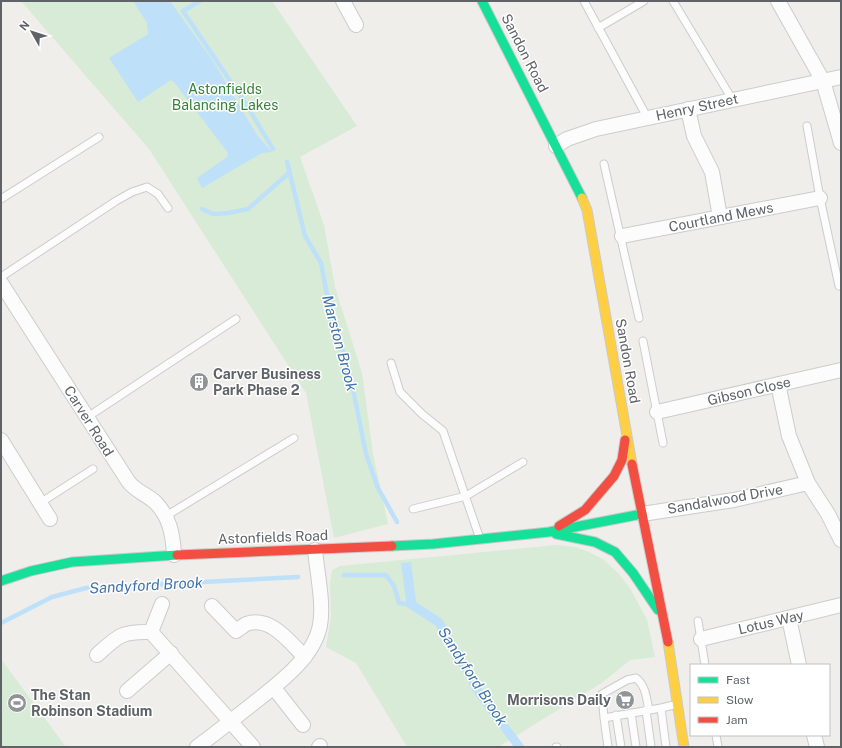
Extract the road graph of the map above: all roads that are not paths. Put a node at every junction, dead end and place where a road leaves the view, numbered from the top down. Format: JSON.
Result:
{"nodes":[{"id":1,"x":342,"y":1,"type":"edge"},
{"id":2,"x":482,"y":1,"type":"edge"},
{"id":3,"x":584,"y":1,"type":"edge"},
{"id":4,"x":644,"y":1,"type":"edge"},
{"id":5,"x":673,"y":1,"type":"edge"},
{"id":6,"x":778,"y":1,"type":"edge"},
{"id":7,"x":356,"y":25,"type":"dead end"},
{"id":8,"x":598,"y":28,"type":"junction"},
{"id":9,"x":841,"y":77,"type":"edge"},
{"id":10,"x":823,"y":81,"type":"junction"},
{"id":11,"x":732,"y":99,"type":"junction"},
{"id":12,"x":688,"y":109,"type":"junction"},
{"id":13,"x":647,"y":117,"type":"junction"},
{"id":14,"x":807,"y":126,"type":"dead end"},
{"id":15,"x":98,"y":137,"type":"dead end"},
{"id":16,"x":841,"y":143,"type":"edge"},
{"id":17,"x":556,"y":146,"type":"junction"},
{"id":18,"x":604,"y":164,"type":"dead end"},
{"id":19,"x":820,"y":198,"type":"junction"},
{"id":20,"x":1,"y":199,"type":"edge"},
{"id":21,"x":168,"y":208,"type":"dead end"},
{"id":22,"x":720,"y":217,"type":"junction"},
{"id":23,"x":622,"y":236,"type":"junction"},
{"id":24,"x":1,"y":277,"type":"edge"},
{"id":25,"x":1,"y":283,"type":"edge"},
{"id":26,"x":839,"y":286,"type":"dead end"},
{"id":27,"x":639,"y":318,"type":"dead end"},
{"id":28,"x":236,"y":319,"type":"dead end"},
{"id":29,"x":643,"y":341,"type":"dead end"},
{"id":30,"x":391,"y":363,"type":"dead end"},
{"id":31,"x":841,"y":370,"type":"edge"},
{"id":32,"x":778,"y":384,"type":"junction"},
{"id":33,"x":657,"y":412,"type":"junction"},
{"id":34,"x":86,"y":418,"type":"junction"},
{"id":35,"x":626,"y":431,"type":"junction"},
{"id":36,"x":294,"y":438,"type":"dead end"},
{"id":37,"x":1,"y":440,"type":"edge"},
{"id":38,"x":663,"y":443,"type":"dead end"},
{"id":39,"x":523,"y":462,"type":"dead end"},
{"id":40,"x":93,"y":469,"type":"dead end"},
{"id":41,"x":808,"y":483,"type":"junction"},
{"id":42,"x":466,"y":496,"type":"junction"},
{"id":43,"x":40,"y":503,"type":"junction"},
{"id":44,"x":413,"y":508,"type":"dead end"},
{"id":45,"x":642,"y":514,"type":"junction"},
{"id":46,"x":166,"y":516,"type":"junction"},
{"id":47,"x":50,"y":519,"type":"dead end"},
{"id":48,"x":549,"y":532,"type":"junction"},
{"id":49,"x":480,"y":539,"type":"junction"},
{"id":50,"x":841,"y":540,"type":"edge"},
{"id":51,"x":315,"y":550,"type":"junction"},
{"id":52,"x":174,"y":555,"type":"junction"},
{"id":53,"x":1,"y":581,"type":"edge"},
{"id":54,"x":162,"y":604,"type":"dead end"},
{"id":55,"x":841,"y":605,"type":"edge"},
{"id":56,"x":212,"y":606,"type":"dead end"},
{"id":57,"x":664,"y":618,"type":"junction"},
{"id":58,"x":789,"y":618,"type":"junction"},
{"id":59,"x":698,"y":621,"type":"dead end"},
{"id":60,"x":151,"y":632,"type":"junction"},
{"id":61,"x":701,"y":639,"type":"junction"},
{"id":62,"x":171,"y":653,"type":"junction"},
{"id":63,"x":97,"y":655,"type":"dead end"},
{"id":64,"x":305,"y":657,"type":"junction"},
{"id":65,"x":705,"y":664,"type":"edge"},
{"id":66,"x":799,"y":664,"type":"edge"},
{"id":67,"x":274,"y":688,"type":"junction"},
{"id":68,"x":127,"y":691,"type":"dead end"},
{"id":69,"x":679,"y":704,"type":"junction"},
{"id":70,"x":661,"y":708,"type":"junction"},
{"id":71,"x":647,"y":710,"type":"junction"},
{"id":72,"x":631,"y":713,"type":"junction"},
{"id":73,"x":616,"y":716,"type":"junction"},
{"id":74,"x":604,"y":718,"type":"junction"},
{"id":75,"x":231,"y":721,"type":"junction"},
{"id":76,"x":303,"y":725,"type":"dead end"},
{"id":77,"x":716,"y":736,"type":"edge"},
{"id":78,"x":814,"y":736,"type":"edge"},
{"id":79,"x":197,"y":747,"type":"edge"},
{"id":80,"x":253,"y":747,"type":"edge"},
{"id":81,"x":608,"y":747,"type":"edge"},
{"id":82,"x":621,"y":747,"type":"edge"},
{"id":83,"x":636,"y":747,"type":"edge"},
{"id":84,"x":651,"y":747,"type":"edge"},
{"id":85,"x":666,"y":747,"type":"edge"},
{"id":86,"x":684,"y":747,"type":"edge"},
{"id":87,"x":718,"y":747,"type":"edge"},
{"id":88,"x":817,"y":747,"type":"edge"}],
"edges":[{"from":1,"to":7,"type":"street"},
{"from":2,"to":17,"type":"street","name":"Sandon Road"},
{"from":3,"to":8,"type":"lane"},
{"from":4,"to":8,"type":"lane"},
{"from":5,"to":11,"type":"lane"},
{"from":6,"to":10,"type":"street"},
{"from":8,"to":13,"type":"lane"},
{"from":9,"to":10,"type":"street","name":"Henry Street"},
{"from":10,"to":11,"type":"street","name":"Henry Street"},
{"from":10,"to":16,"type":"street"},
{"from":11,"to":12,"type":"street","name":"Henry Street"},
{"from":12,"to":13,"type":"street","name":"Henry Street"},
{"from":12,"to":22,"type":"street"},
{"from":13,"to":17,"type":"street","name":"Henry Street"},
{"from":14,"to":19,"type":"lane"},
{"from":15,"to":20,"type":"lane"},
{"from":17,"to":35,"type":"street","name":"Sandon Road"},
{"from":18,"to":23,"type":"lane"},
{"from":19,"to":22,"type":"street","name":"Courtland Mews"},
{"from":19,"to":26,"type":"lane"},
{"from":21,"to":24,"type":"lane"},
{"from":22,"to":23,"type":"street","name":"Courtland Mews"},
{"from":23,"to":27,"type":"lane"},
{"from":25,"to":34,"type":"street","name":"Carver Road"},
{"from":28,"to":34,"type":"lane"},
{"from":29,"to":33,"type":"lane"},
{"from":30,"to":42,"type":"lane"},
{"from":31,"to":32,"type":"street","name":"Gibson Close"},
{"from":32,"to":33,"type":"street","name":"Gibson Close"},
{"from":32,"to":41,"type":"street"},
{"from":33,"to":38,"type":"lane"},
{"from":34,"to":46,"type":"street","name":"Carver Road"},
{"from":35,"to":45,"type":"street","name":"Sandon Road"},
{"from":35,"to":48,"type":"street","name":"Astonfields Road"},
{"from":36,"to":46,"type":"lane"},
{"from":37,"to":43,"type":"street"},
{"from":39,"to":42,"type":"lane"},
{"from":40,"to":43,"type":"lane"},
{"from":41,"to":45,"type":"street","name":"Sandalwood Drive"},
{"from":41,"to":50,"type":"street"},
{"from":42,"to":44,"type":"lane"},
{"from":42,"to":49,"type":"lane"},
{"from":43,"to":47,"type":"street"},
{"from":45,"to":48,"type":"street","name":"Astonfields Road"},
{"from":45,"to":57,"type":"street","name":"Sandon Road"},
{"from":46,"to":52,"type":"street","name":"Carver Road"},
{"from":48,"to":49,"type":"street","name":"Astonfields Road"},
{"from":48,"to":57,"type":"street","name":"Astonfields Road"},
{"from":49,"to":51,"type":"street","name":"Astonfields Road"},
{"from":51,"to":52,"type":"street","name":"Astonfields Road"},
{"from":51,"to":64,"type":"street"},
{"from":52,"to":53,"type":"street","name":"Astonfields Road"},
{"from":54,"to":60,"type":"street"},
{"from":55,"to":58,"type":"street","name":"Lotus Way"},
{"from":56,"to":64,"type":"street"},
{"from":57,"to":69,"type":"street","name":"Sandon Road"},
{"from":58,"to":61,"type":"street","name":"Lotus Way"},
{"from":58,"to":66,"type":"street"},
{"from":59,"to":61,"type":"lane"},
{"from":60,"to":62,"type":"street"},
{"from":60,"to":63,"type":"street"},
{"from":61,"to":65,"type":"lane"},
{"from":62,"to":68,"type":"street"},
{"from":62,"to":75,"type":"street"},
{"from":64,"to":67,"type":"street"},
{"from":67,"to":75,"type":"street"},
{"from":67,"to":76,"type":"street"},
{"from":69,"to":70,"type":"lane"},
{"from":69,"to":86,"type":"street","name":"Sandon Road"},
{"from":70,"to":71,"type":"lane"},
{"from":70,"to":85,"type":"lane"},
{"from":71,"to":72,"type":"lane"},
{"from":71,"to":74,"type":"lane"},
{"from":71,"to":84,"type":"lane"},
{"from":72,"to":73,"type":"lane"},
{"from":72,"to":83,"type":"lane"},
{"from":73,"to":74,"type":"lane"},
{"from":73,"to":82,"type":"lane"},
{"from":74,"to":81,"type":"lane"},
{"from":75,"to":79,"type":"street"},
{"from":75,"to":80,"type":"street"},
{"from":77,"to":87,"type":"lane"},
{"from":78,"to":88,"type":"street"}]}
